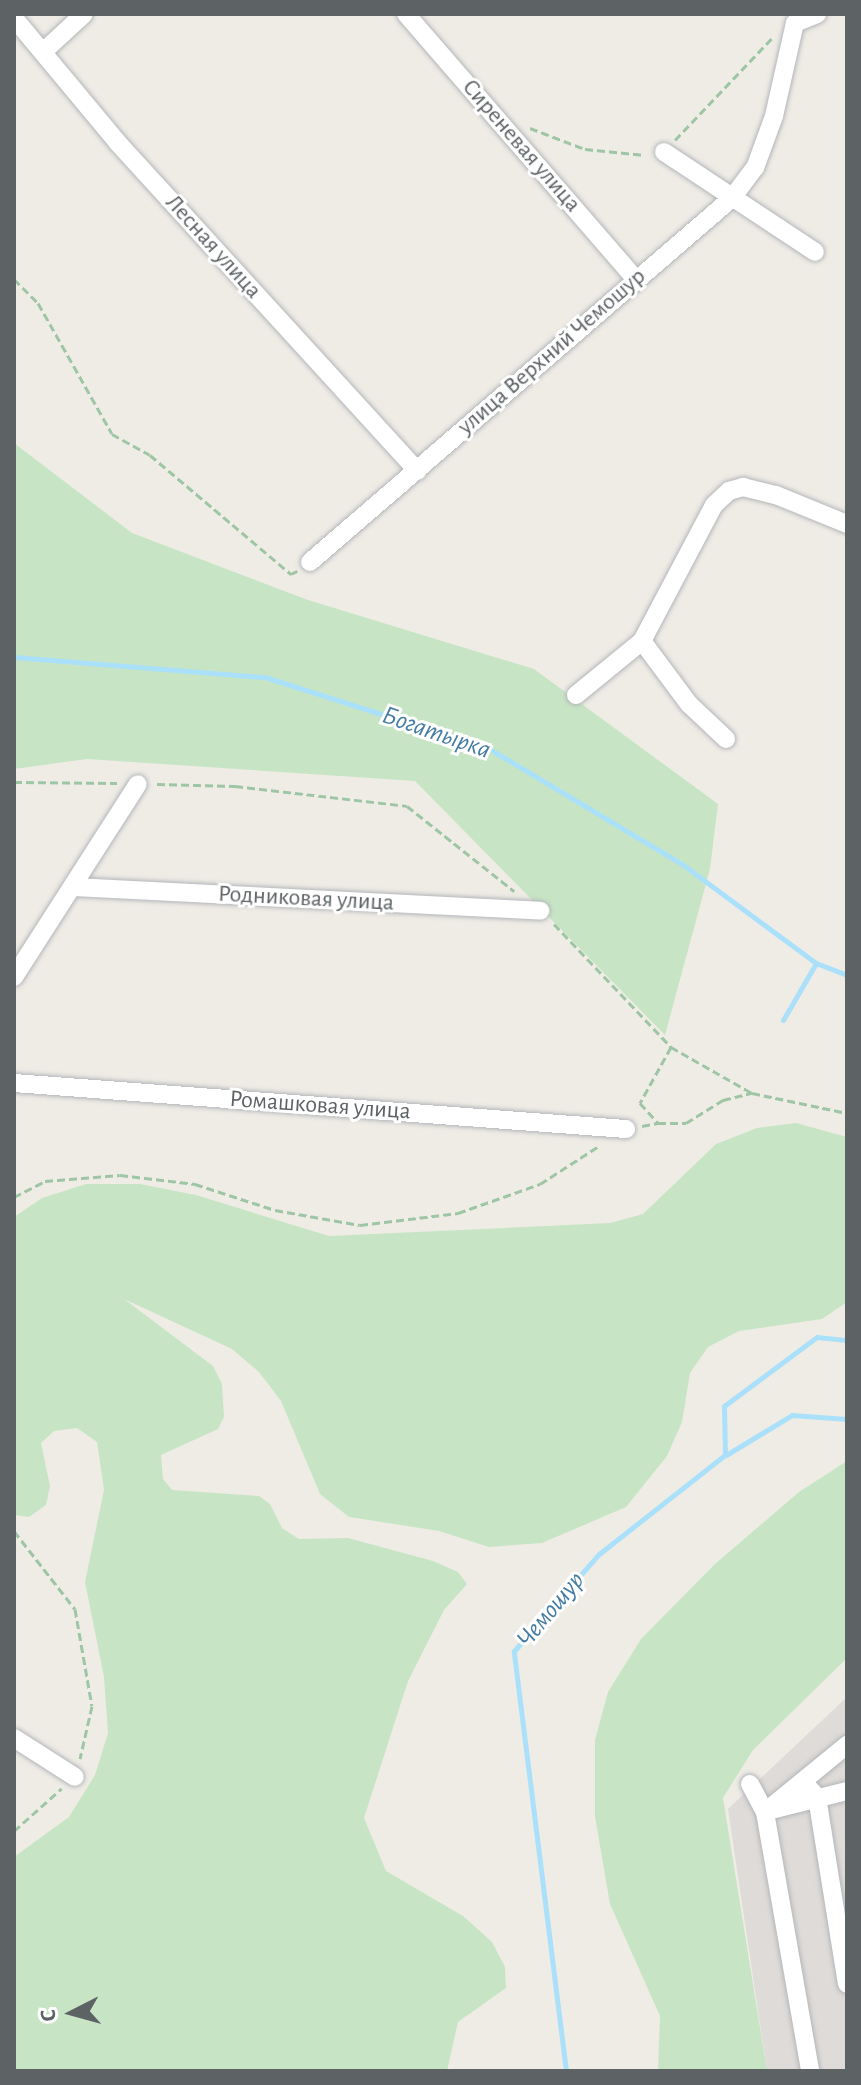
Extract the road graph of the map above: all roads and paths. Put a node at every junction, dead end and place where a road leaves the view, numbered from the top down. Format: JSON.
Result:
{"nodes":[{"id":1,"x":84,"y":14,"type":"edge"},
{"id":2,"x":406,"y":14,"type":"edge"},
{"id":3,"x":817,"y":14,"type":"edge"},
{"id":4,"x":14,"y":18,"type":"edge"},
{"id":5,"x":791,"y":18,"type":"edge"},
{"id":6,"x":44,"y":51,"type":"junction"},
{"id":7,"x":507,"y":130,"type":"junction"},
{"id":8,"x":664,"y":152,"type":"junction"},
{"id":9,"x":732,"y":198,"type":"junction"},
{"id":10,"x":815,"y":252,"type":"dead end"},
{"id":11,"x":635,"y":278,"type":"junction"},
{"id":12,"x":14,"y":279,"type":"edge"},
{"id":13,"x":417,"y":471,"type":"junction"},
{"id":14,"x":847,"y":524,"type":"edge"},
{"id":15,"x":310,"y":562,"type":"joint"},
{"id":16,"x":642,"y":641,"type":"junction"},
{"id":17,"x":576,"y":695,"type":"dead end"},
{"id":18,"x":726,"y":739,"type":"dead end"},
{"id":19,"x":138,"y":784,"type":"dead end"},
{"id":20,"x":73,"y":887,"type":"junction"},
{"id":21,"x":540,"y":911,"type":"dead end"},
{"id":22,"x":14,"y":977,"type":"edge"},
{"id":23,"x":671,"y":1047,"type":"dead end"},
{"id":24,"x":14,"y":1083,"type":"edge"},
{"id":25,"x":752,"y":1093,"type":"dead end"},
{"id":26,"x":626,"y":1129,"type":"dead end"},
{"id":27,"x":601,"y":1145,"type":"dead end"},
{"id":28,"x":14,"y":1197,"type":"edge"},
{"id":29,"x":14,"y":1531,"type":"edge"},
{"id":30,"x":14,"y":1738,"type":"edge"},
{"id":31,"x":847,"y":1745,"type":"edge"},
{"id":32,"x":75,"y":1777,"type":"junction"},
{"id":33,"x":750,"y":1784,"type":"dead end"},
{"id":34,"x":810,"y":1790,"type":"junction"},
{"id":35,"x":847,"y":1791,"type":"edge"},
{"id":36,"x":765,"y":1812,"type":"junction"},
{"id":37,"x":14,"y":1831,"type":"edge"},
{"id":38,"x":847,"y":1984,"type":"edge"},
{"id":39,"x":810,"y":2071,"type":"edge"}],
"edges":[{"from":1,"to":6,"type":"street"},
{"from":2,"to":7,"type":"street","name":"Сиреневая улица"},
{"from":3,"to":5,"type":"street"},
{"from":4,"to":6,"type":"street","name":"Лесная улица"},
{"from":5,"to":8,"type":"path"},
{"from":5,"to":9,"type":"street","name":"улица Верхний Чемошур"},
{"from":6,"to":13,"type":"street","name":"Лесная улица"},
{"from":7,"to":8,"type":"path"},
{"from":7,"to":11,"type":"street","name":"Сиреневая улица"},
{"from":8,"to":9,"type":"street"},
{"from":9,"to":10,"type":"street"},
{"from":9,"to":11,"type":"street","name":"улица Верхний Чемошур"},
{"from":11,"to":13,"type":"street","name":"улица Верхний Чемошур"},
{"from":12,"to":15,"type":"path"},
{"from":13,"to":15,"type":"street","name":"улица Верхний Чемошур"},
{"from":14,"to":16,"type":"street"},
{"from":16,"to":17,"type":"street"},
{"from":16,"to":18,"type":"street"},
{"from":19,"to":20,"type":"street"},
{"from":20,"to":21,"type":"street","name":"Родниковая улица"},
{"from":20,"to":22,"type":"street"},
{"from":23,"to":25,"type":"path"},
{"from":24,"to":26,"type":"street","name":"Ромашковая улица"},
{"from":27,"to":28,"type":"path"},
{"from":29,"to":32,"type":"path"},
{"from":30,"to":32,"type":"street"},
{"from":31,"to":34,"type":"street"},
{"from":32,"to":37,"type":"path"},
{"from":33,"to":36,"type":"street"},
{"from":34,"to":35,"type":"street"},
{"from":34,"to":36,"type":"street"},
{"from":34,"to":38,"type":"street"},
{"from":36,"to":39,"type":"street"}]}
